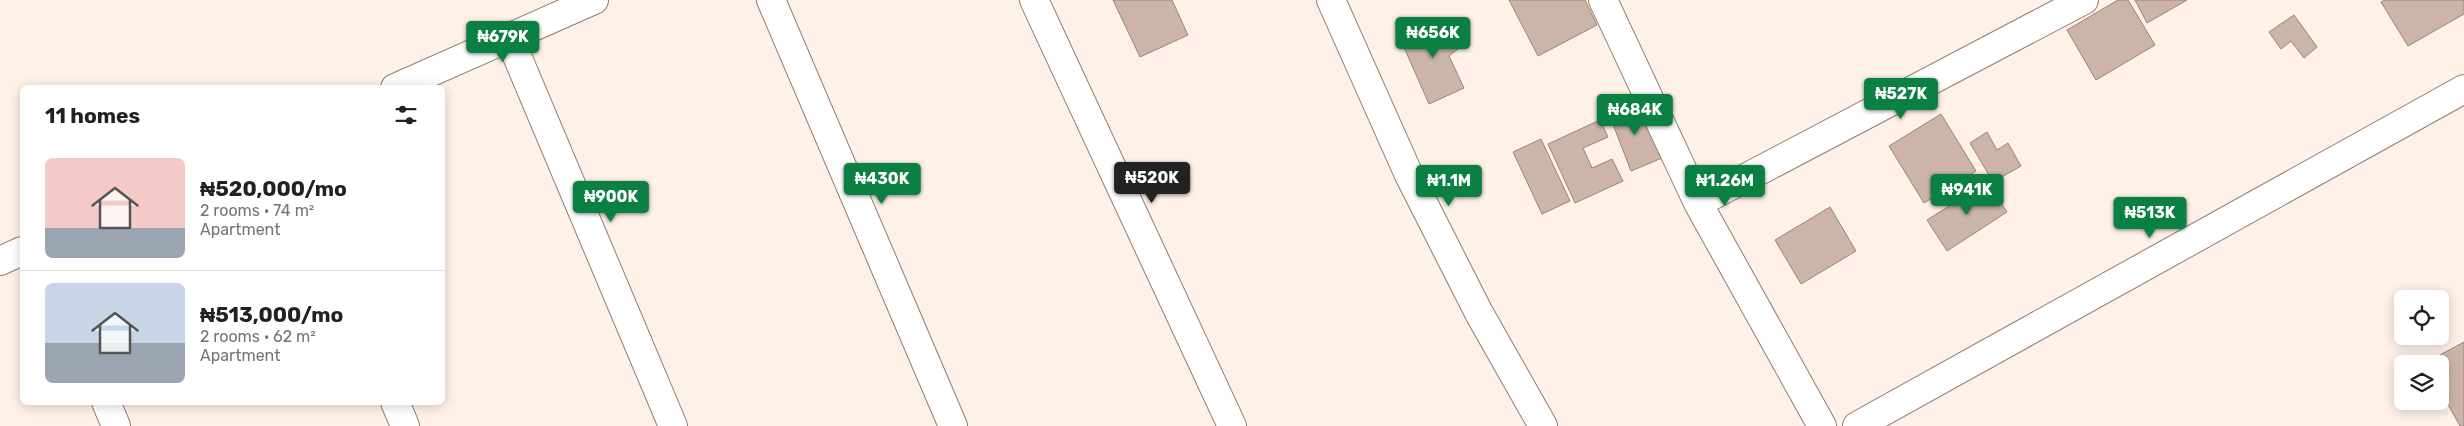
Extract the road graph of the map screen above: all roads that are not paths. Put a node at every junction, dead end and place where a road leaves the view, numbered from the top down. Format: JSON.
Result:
{"nodes":[{"id":1,"x":594,"y":0,"type":"edge"},
{"id":2,"x":772,"y":0,"type":"edge"},
{"id":3,"x":1034,"y":0,"type":"edge"},
{"id":4,"x":1331,"y":0,"type":"edge"},
{"id":5,"x":1603,"y":0,"type":"edge"},
{"id":6,"x":2084,"y":0,"type":"edge"},
{"id":7,"x":509,"y":37,"type":"junction"},
{"id":8,"x":402,"y":85,"type":"edge"},
{"id":9,"x":2464,"y":89,"type":"edge"},
{"id":10,"x":1698,"y":203,"type":"junction"},
{"id":11,"x":20,"y":252,"type":"edge"},
{"id":12,"x":0,"y":261,"type":"edge"},
{"id":13,"x":107,"y":405,"type":"edge"},
{"id":14,"x":396,"y":405,"type":"edge"},
{"id":15,"x":116,"y":426,"type":"edge"},
{"id":16,"x":405,"y":426,"type":"edge"},
{"id":17,"x":673,"y":426,"type":"edge"},
{"id":18,"x":953,"y":426,"type":"edge"},
{"id":19,"x":1232,"y":426,"type":"edge"},
{"id":20,"x":1543,"y":426,"type":"edge"},
{"id":21,"x":1822,"y":426,"type":"edge"},
{"id":22,"x":1856,"y":426,"type":"edge"}],
"edges":[{"from":1,"to":7,"type":"street"},
{"from":2,"to":18,"type":"street"},
{"from":3,"to":19,"type":"street"},
{"from":4,"to":20,"type":"street"},
{"from":5,"to":10,"type":"street"},
{"from":6,"to":10,"type":"street"},
{"from":7,"to":8,"type":"street"},
{"from":7,"to":17,"type":"street"},
{"from":9,"to":22,"type":"street"},
{"from":10,"to":21,"type":"street"},
{"from":11,"to":12,"type":"street"},
{"from":13,"to":15,"type":"street"},
{"from":14,"to":16,"type":"street"}]}
